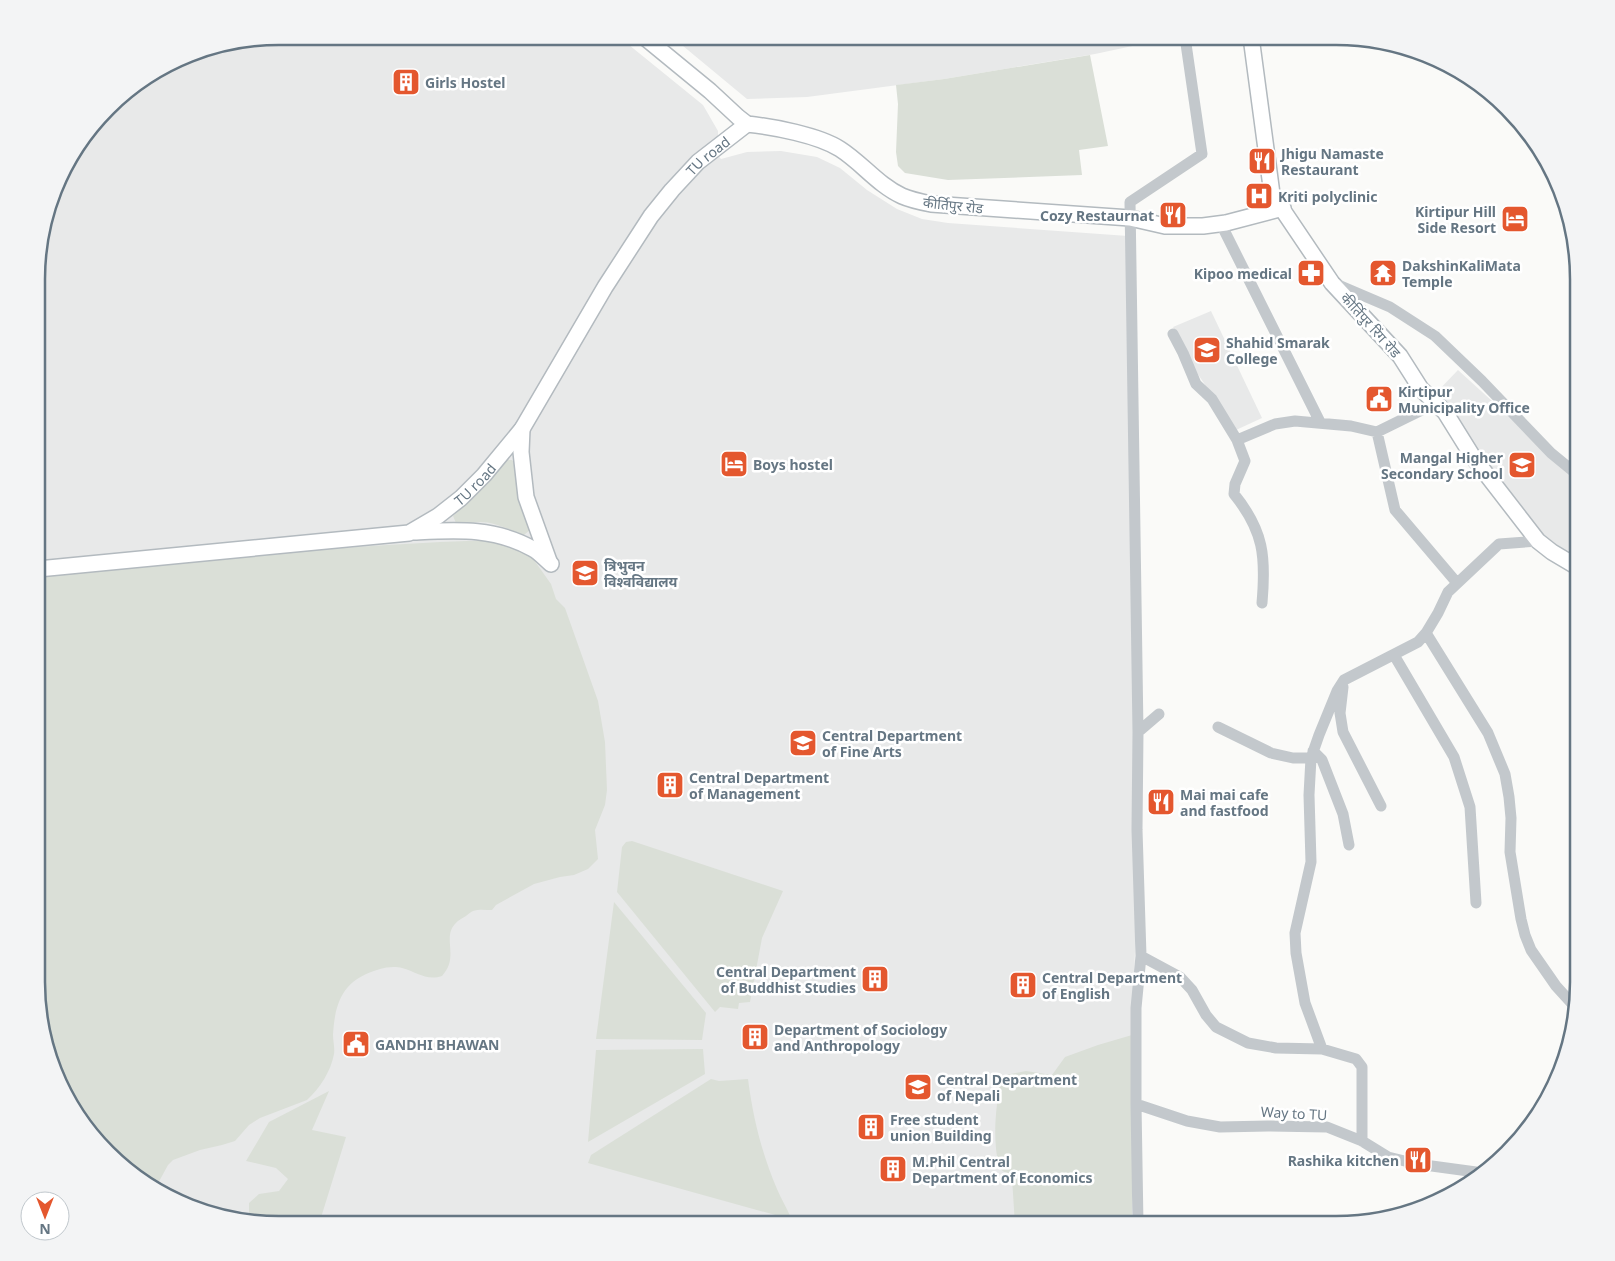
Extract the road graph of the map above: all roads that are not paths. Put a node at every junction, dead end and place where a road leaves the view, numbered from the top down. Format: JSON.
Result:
{"nodes":[{"id":1,"x":654,"y":45,"type":"edge"},
{"id":2,"x":1187,"y":45,"type":"edge"},
{"id":3,"x":1252,"y":45,"type":"edge"},
{"id":4,"x":747,"y":124,"type":"junction"},
{"id":5,"x":1283,"y":208,"type":"junction"},
{"id":6,"x":1130,"y":218,"type":"junction"},
{"id":7,"x":1221,"y":224,"type":"junction"},
{"id":8,"x":1332,"y":283,"type":"junction"},
{"id":9,"x":1173,"y":334,"type":"dead end"},
{"id":10,"x":1436,"y":403,"type":"junction"},
{"id":11,"x":1320,"y":422,"type":"junction"},
{"id":12,"x":522,"y":429,"type":"junction"},
{"id":13,"x":1377,"y":432,"type":"junction"},
{"id":14,"x":1237,"y":440,"type":"junction"},
{"id":15,"x":1570,"y":469,"type":"edge"},
{"id":16,"x":409,"y":533,"type":"junction"},
{"id":17,"x":1538,"y":541,"type":"junction"},
{"id":18,"x":1570,"y":563,"type":"edge"},
{"id":19,"x":45,"y":568,"type":"edge"},
{"id":20,"x":1457,"y":583,"type":"junction"},
{"id":21,"x":1262,"y":603,"type":"dead end"},
{"id":22,"x":1426,"y":632,"type":"junction"},
{"id":23,"x":1394,"y":654,"type":"junction"},
{"id":24,"x":1344,"y":680,"type":"junction"},
{"id":25,"x":1159,"y":714,"type":"dead end"},
{"id":26,"x":1218,"y":727,"type":"dead end"},
{"id":27,"x":1138,"y":732,"type":"junction"},
{"id":28,"x":1312,"y":754,"type":"junction"},
{"id":29,"x":1381,"y":806,"type":"dead end"},
{"id":30,"x":1349,"y":844,"type":"dead end"},
{"id":31,"x":1476,"y":902,"type":"dead end"},
{"id":32,"x":1141,"y":956,"type":"junction"},
{"id":33,"x":1569,"y":1000,"type":"edge"},
{"id":34,"x":1322,"y":1049,"type":"junction"},
{"id":35,"x":1136,"y":1104,"type":"junction"},
{"id":36,"x":1362,"y":1141,"type":"junction"},
{"id":37,"x":1473,"y":1172,"type":"edge"},
{"id":38,"x":1138,"y":1216,"type":"edge"}],
"edges":[{"from":1,"to":4,"type":"street"},
{"from":2,"to":6,"type":"street"},
{"from":3,"to":5,"type":"street","name":"कीर्तिपुर रिंग रोड"},
{"from":4,"to":6,"type":"street","name":"कीर्तिपुर रोड"},
{"from":4,"to":12,"type":"street","name":"TU road"},
{"from":5,"to":7,"type":"street","name":"कीर्तिपुर रोड"},
{"from":5,"to":8,"type":"street","name":"कीर्तिपुर रिंग रोड"},
{"from":6,"to":7,"type":"street","name":"कीर्तिपुर रोड"},
{"from":6,"to":27,"type":"street"},
{"from":7,"to":11,"type":"street"},
{"from":8,"to":10,"type":"street","name":"कीर्तिपुर रिंग रोड"},
{"from":8,"to":15,"type":"street"},
{"from":9,"to":14,"type":"street"},
{"from":10,"to":13,"type":"street"},
{"from":10,"to":17,"type":"street","name":"कीर्तिपुर रिंग रोड"},
{"from":11,"to":13,"type":"street"},
{"from":11,"to":14,"type":"street"},
{"from":12,"to":16,"type":"street","name":"TU road"},
{"from":12,"to":16,"type":"street"},
{"from":13,"to":20,"type":"street"},
{"from":14,"to":21,"type":"street"},
{"from":16,"to":19,"type":"street","name":"TU road"},
{"from":17,"to":18,"type":"street","name":"कीर्तिपुर रिंग रोड"},
{"from":17,"to":20,"type":"street"},
{"from":20,"to":22,"type":"street"},
{"from":22,"to":23,"type":"street"},
{"from":22,"to":33,"type":"street"},
{"from":23,"to":24,"type":"street"},
{"from":23,"to":31,"type":"street"},
{"from":24,"to":28,"type":"street"},
{"from":24,"to":29,"type":"street"},
{"from":25,"to":27,"type":"street"},
{"from":26,"to":28,"type":"street"},
{"from":27,"to":32,"type":"street"},
{"from":28,"to":30,"type":"street"},
{"from":28,"to":34,"type":"street"},
{"from":32,"to":34,"type":"street"},
{"from":32,"to":35,"type":"street"},
{"from":34,"to":36,"type":"street"},
{"from":35,"to":36,"type":"street","name":"Way to TU"},
{"from":35,"to":38,"type":"street"},
{"from":36,"to":37,"type":"street","name":"Way to TU"}]}
